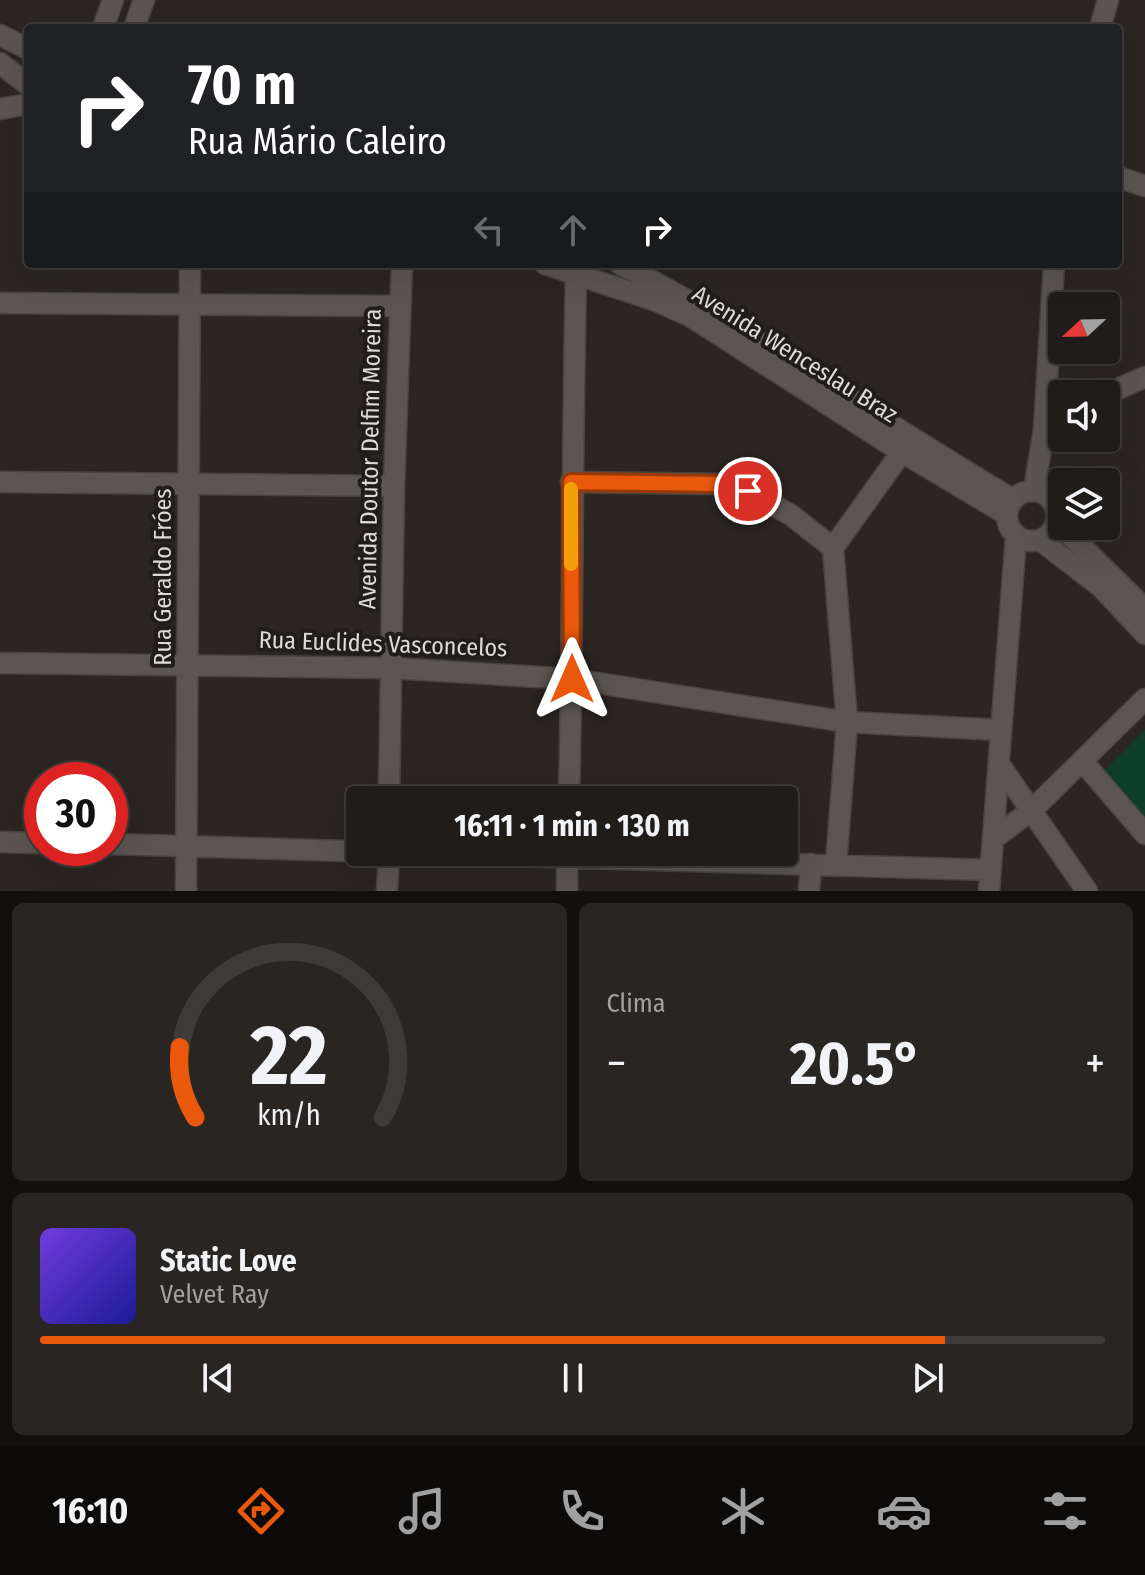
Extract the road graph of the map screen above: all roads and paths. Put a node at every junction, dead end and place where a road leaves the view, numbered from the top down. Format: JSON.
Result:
{"nodes":[{"id":1,"x":113,"y":0,"type":"edge"},
{"id":2,"x":144,"y":0,"type":"edge"},
{"id":3,"x":1108,"y":0,"type":"edge"},
{"id":4,"x":104,"y":24,"type":"edge"},
{"id":5,"x":135,"y":24,"type":"edge"},
{"id":6,"x":1101,"y":24,"type":"edge"},
{"id":7,"x":0,"y":35,"type":"edge"},
{"id":8,"x":24,"y":47,"type":"edge"},
{"id":9,"x":0,"y":63,"type":"edge"},
{"id":10,"x":24,"y":82,"type":"edge"},
{"id":11,"x":24,"y":105,"type":"edge"},
{"id":12,"x":0,"y":109,"type":"edge"},
{"id":13,"x":1122,"y":178,"type":"edge"},
{"id":14,"x":1145,"y":186,"type":"edge"},
{"id":15,"x":190,"y":268,"type":"edge"},
{"id":16,"x":402,"y":268,"type":"edge"},
{"id":17,"x":628,"y":268,"type":"edge"},
{"id":18,"x":1054,"y":268,"type":"edge"},
{"id":19,"x":578,"y":270,"type":"edge"},
{"id":20,"x":0,"y":303,"type":"edge"},
{"id":21,"x":190,"y":305,"type":"junction"},
{"id":22,"x":399,"y":306,"type":"junction"},
{"id":23,"x":1145,"y":377,"type":"edge"},
{"id":24,"x":1053,"y":380,"type":"edge"},
{"id":25,"x":1120,"y":388,"type":"edge"},
{"id":26,"x":1048,"y":441,"type":"edge"},
{"id":27,"x":906,"y":445,"type":"junction"},
{"id":28,"x":0,"y":482,"type":"edge"},
{"id":29,"x":571,"y":482,"type":"junction"},
{"id":30,"x":189,"y":485,"type":"junction"},
{"id":31,"x":394,"y":486,"type":"junction"},
{"id":32,"x":1034,"y":490,"type":"junction"},
{"id":33,"x":1048,"y":497,"type":"edge"},
{"id":34,"x":1009,"y":507,"type":"junction"},
{"id":35,"x":1048,"y":534,"type":"edge"},
{"id":36,"x":1016,"y":536,"type":"junction"},
{"id":37,"x":1040,"y":540,"type":"junction"},
{"id":38,"x":1075,"y":540,"type":"edge"},
{"id":39,"x":833,"y":548,"type":"junction"},
{"id":40,"x":1145,"y":609,"type":"edge"},
{"id":41,"x":1145,"y":634,"type":"edge"},
{"id":42,"x":0,"y":663,"type":"edge"},
{"id":43,"x":189,"y":664,"type":"junction"},
{"id":44,"x":391,"y":668,"type":"junction"},
{"id":45,"x":572,"y":679,"type":"junction"},
{"id":46,"x":1145,"y":699,"type":"edge"},
{"id":47,"x":847,"y":722,"type":"junction"},
{"id":48,"x":1001,"y":730,"type":"junction"},
{"id":49,"x":1083,"y":762,"type":"junction"},
{"id":50,"x":999,"y":764,"type":"junction"},
{"id":51,"x":389,"y":786,"type":"edge"},
{"id":52,"x":569,"y":786,"type":"edge"},
{"id":53,"x":1033,"y":809,"type":"junction"},
{"id":54,"x":1145,"y":834,"type":"edge"},
{"id":55,"x":993,"y":839,"type":"junction"},
{"id":56,"x":0,"y":842,"type":"edge"},
{"id":57,"x":24,"y":843,"type":"edge"},
{"id":58,"x":128,"y":844,"type":"edge"},
{"id":59,"x":186,"y":846,"type":"junction"},
{"id":60,"x":346,"y":852,"type":"edge"},
{"id":61,"x":798,"y":863,"type":"edge"},
{"id":62,"x":811,"y":864,"type":"junction"},
{"id":63,"x":836,"y":865,"type":"junction"},
{"id":64,"x":388,"y":866,"type":"edge"},
{"id":65,"x":567,"y":866,"type":"edge"},
{"id":66,"x":990,"y":870,"type":"junction"},
{"id":67,"x":186,"y":891,"type":"edge"},
{"id":68,"x":387,"y":891,"type":"edge"},
{"id":69,"x":567,"y":891,"type":"edge"},
{"id":70,"x":809,"y":891,"type":"edge"},
{"id":71,"x":989,"y":891,"type":"edge"},
{"id":72,"x":1087,"y":891,"type":"edge"}],
"edges":[{"from":1,"to":4,"type":"street"},
{"from":2,"to":5,"type":"street"},
{"from":3,"to":6,"type":"street"},
{"from":7,"to":8,"type":"street"},
{"from":9,"to":10,"type":"street"},
{"from":11,"to":12,"type":"street"},
{"from":13,"to":14,"type":"street"},
{"from":15,"to":21,"type":"street","name":"Rua Geraldo Fróes"},
{"from":16,"to":22,"type":"street","name":"Avenida Doutor Delfim Moreira"},
{"from":17,"to":27,"type":"street","name":"Avenida Wenceslau Braz"},
{"from":18,"to":24,"type":"street"},
{"from":19,"to":27,"type":"street","name":"Avenida Wenceslau Braz"},
{"from":19,"to":29,"type":"street"},
{"from":20,"to":21,"type":"street"},
{"from":21,"to":22,"type":"street"},
{"from":21,"to":30,"type":"street","name":"Rua Geraldo Fróes"},
{"from":22,"to":31,"type":"street","name":"Avenida Doutor Delfim Moreira"},
{"from":23,"to":25,"type":"street"},
{"from":26,"to":32,"type":"street"},
{"from":27,"to":34,"type":"street","name":"Avenida Wenceslau Braz"},
{"from":27,"to":39,"type":"street"},
{"from":28,"to":30,"type":"street"},
{"from":29,"to":39,"type":"street"},
{"from":29,"to":45,"type":"street"},
{"from":30,"to":31,"type":"street"},
{"from":30,"to":43,"type":"street","name":"Rua Geraldo Fróes"},
{"from":31,"to":44,"type":"street","name":"Avenida Doutor Delfim Moreira"},
{"from":32,"to":33,"type":"street"},
{"from":32,"to":34,"type":"street"},
{"from":34,"to":36,"type":"street"},
{"from":35,"to":37,"type":"street"},
{"from":36,"to":37,"type":"street"},
{"from":36,"to":48,"type":"street"},
{"from":37,"to":41,"type":"street"},
{"from":38,"to":40,"type":"street"},
{"from":39,"to":47,"type":"street"},
{"from":42,"to":43,"type":"street","name":"Rua Euclides Vasconcelos"},
{"from":43,"to":44,"type":"street","name":"Rua Euclides Vasconcelos"},
{"from":43,"to":59,"type":"street","name":"Rua Geraldo Fróes"},
{"from":44,"to":45,"type":"street","name":"Rua Euclides Vasconcelos"},
{"from":44,"to":51,"type":"street","name":"Avenida Doutor Delfim Moreira"},
{"from":45,"to":47,"type":"street","name":"Rua Euclides Vasconcelos"},
{"from":45,"to":52,"type":"street"},
{"from":46,"to":49,"type":"street"},
{"from":47,"to":48,"type":"street","name":"Rua Euclides Vasconcelos"},
{"from":47,"to":63,"type":"street"},
{"from":48,"to":50,"type":"street"},
{"from":49,"to":53,"type":"street"},
{"from":49,"to":54,"type":"street"},
{"from":50,"to":53,"type":"street"},
{"from":50,"to":55,"type":"street"},
{"from":53,"to":55,"type":"street"},
{"from":53,"to":72,"type":"street"},
{"from":55,"to":66,"type":"street"},
{"from":56,"to":57,"type":"street"},
{"from":58,"to":59,"type":"street"},
{"from":59,"to":60,"type":"street"},
{"from":59,"to":67,"type":"street","name":"Rua Geraldo Fróes"},
{"from":61,"to":62,"type":"street"},
{"from":62,"to":63,"type":"street"},
{"from":62,"to":70,"type":"street"},
{"from":63,"to":66,"type":"street"},
{"from":64,"to":68,"type":"street"},
{"from":65,"to":69,"type":"street"},
{"from":66,"to":71,"type":"street"}]}
